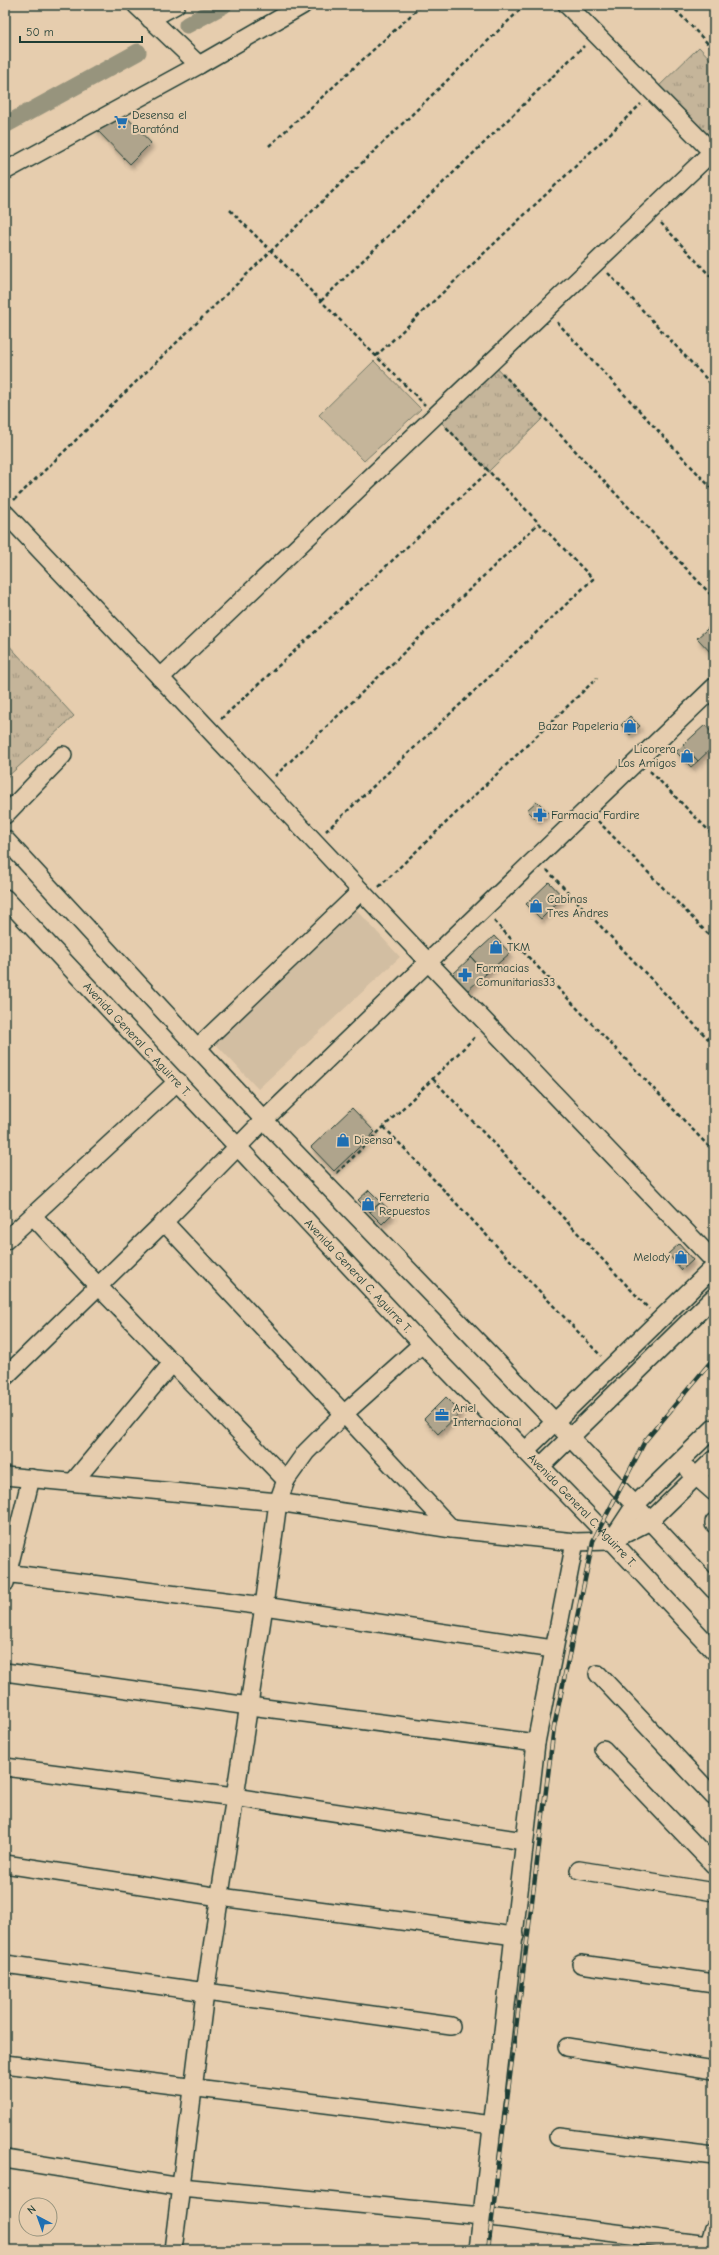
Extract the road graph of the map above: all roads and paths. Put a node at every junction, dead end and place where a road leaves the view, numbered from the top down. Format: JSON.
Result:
{"nodes":[{"id":1,"x":136,"y":5,"type":"edge"},
{"id":2,"x":176,"y":5,"type":"edge"},
{"id":3,"x":303,"y":5,"type":"edge"},
{"id":4,"x":422,"y":5,"type":"edge"},
{"id":5,"x":525,"y":5,"type":"edge"},
{"id":6,"x":567,"y":5,"type":"edge"},
{"id":7,"x":671,"y":5,"type":"edge"},
{"id":8,"x":150,"y":18,"type":"junction"},
{"id":9,"x":596,"y":34,"type":"junction"},
{"id":10,"x":714,"y":50,"type":"edge"},
{"id":11,"x":199,"y":65,"type":"junction"},
{"id":12,"x":653,"y":92,"type":"junction"},
{"id":13,"x":269,"y":146,"type":"dead end"},
{"id":14,"x":713,"y":152,"type":"edge"},
{"id":15,"x":5,"y":171,"type":"edge"},
{"id":16,"x":230,"y":210,"type":"dead end"},
{"id":17,"x":650,"y":211,"type":"junction"},
{"id":18,"x":270,"y":250,"type":"junction"},
{"id":19,"x":597,"y":261,"type":"junction"},
{"id":20,"x":714,"y":280,"type":"edge"},
{"id":21,"x":321,"y":301,"type":"junction"},
{"id":22,"x":546,"y":310,"type":"junction"},
{"id":23,"x":376,"y":356,"type":"junction"},
{"id":24,"x":491,"y":362,"type":"junction"},
{"id":25,"x":714,"y":387,"type":"edge"},
{"id":26,"x":435,"y":416,"type":"junction"},
{"id":27,"x":489,"y":471,"type":"junction"},
{"id":28,"x":714,"y":491,"type":"edge"},
{"id":29,"x":8,"y":508,"type":"edge"},
{"id":30,"x":540,"y":523,"type":"junction"},
{"id":31,"x":714,"y":598,"type":"edge"},
{"id":32,"x":160,"y":678,"type":"junction"},
{"id":33,"x":596,"y":678,"type":"dead end"},
{"id":34,"x":714,"y":687,"type":"edge"},
{"id":35,"x":209,"y":730,"type":"junction"},
{"id":36,"x":63,"y":755,"type":"dead end"},
{"id":37,"x":638,"y":760,"type":"junction"},
{"id":38,"x":264,"y":788,"type":"junction"},
{"id":39,"x":586,"y":810,"type":"junction"},
{"id":40,"x":5,"y":815,"type":"edge"},
{"id":41,"x":714,"y":836,"type":"edge"},
{"id":42,"x":5,"y":839,"type":"edge"},
{"id":43,"x":314,"y":842,"type":"junction"},
{"id":44,"x":536,"y":858,"type":"junction"},
{"id":45,"x":364,"y":894,"type":"junction"},
{"id":46,"x":5,"y":898,"type":"edge"},
{"id":47,"x":483,"y":909,"type":"junction"},
{"id":48,"x":714,"y":940,"type":"edge"},
{"id":49,"x":428,"y":962,"type":"junction"},
{"id":50,"x":488,"y":1025,"type":"junction"},
{"id":51,"x":714,"y":1046,"type":"edge"},
{"id":52,"x":197,"y":1048,"type":"junction"},
{"id":53,"x":433,"y":1078,"type":"junction"},
{"id":54,"x":178,"y":1081,"type":"junction"},
{"id":55,"x":264,"y":1120,"type":"junction"},
{"id":56,"x":384,"y":1127,"type":"junction"},
{"id":57,"x":238,"y":1145,"type":"junction"},
{"id":58,"x":714,"y":1152,"type":"edge"},
{"id":59,"x":326,"y":1184,"type":"junction"},
{"id":60,"x":33,"y":1216,"type":"junction"},
{"id":61,"x":164,"y":1222,"type":"junction"},
{"id":62,"x":5,"y":1241,"type":"edge"},
{"id":63,"x":714,"y":1261,"type":"edge"},
{"id":64,"x":714,"y":1267,"type":"edge"},
{"id":65,"x":96,"y":1285,"type":"junction"},
{"id":66,"x":714,"y":1298,"type":"edge"},
{"id":67,"x":660,"y":1320,"type":"junction"},
{"id":68,"x":422,"y":1344,"type":"junction"},
{"id":69,"x":173,"y":1362,"type":"junction"},
{"id":70,"x":611,"y":1367,"type":"junction"},
{"id":71,"x":5,"y":1376,"type":"edge"},
{"id":72,"x":345,"y":1413,"type":"junction"},
{"id":73,"x":554,"y":1422,"type":"junction"},
{"id":74,"x":714,"y":1428,"type":"edge"},
{"id":75,"x":569,"y":1438,"type":"junction"},
{"id":76,"x":526,"y":1450,"type":"junction"},
{"id":77,"x":714,"y":1459,"type":"edge"},
{"id":78,"x":680,"y":1462,"type":"junction"},
{"id":79,"x":541,"y":1466,"type":"junction"},
{"id":80,"x":5,"y":1476,"type":"edge"},
{"id":81,"x":697,"y":1476,"type":"junction"},
{"id":82,"x":31,"y":1478,"type":"junction"},
{"id":83,"x":286,"y":1480,"type":"junction"},
{"id":84,"x":74,"y":1481,"type":"junction"},
{"id":85,"x":714,"y":1492,"type":"edge"},
{"id":86,"x":278,"y":1502,"type":"junction"},
{"id":87,"x":635,"y":1505,"type":"junction"},
{"id":88,"x":650,"y":1521,"type":"junction"},
{"id":89,"x":452,"y":1529,"type":"junction"},
{"id":90,"x":611,"y":1541,"type":"junction"},
{"id":91,"x":575,"y":1542,"type":"junction"},
{"id":92,"x":5,"y":1576,"type":"edge"},
{"id":93,"x":714,"y":1590,"type":"edge"},
{"id":94,"x":264,"y":1606,"type":"junction"},
{"id":95,"x":553,"y":1649,"type":"junction"},
{"id":96,"x":714,"y":1651,"type":"edge"},
{"id":97,"x":5,"y":1672,"type":"edge"},
{"id":98,"x":598,"y":1674,"type":"dead end"},
{"id":99,"x":249,"y":1706,"type":"junction"},
{"id":100,"x":536,"y":1743,"type":"junction"},
{"id":101,"x":603,"y":1749,"type":"dead end"},
{"id":102,"x":5,"y":1767,"type":"edge"},
{"id":103,"x":234,"y":1797,"type":"junction"},
{"id":104,"x":714,"y":1797,"type":"edge"},
{"id":105,"x":524,"y":1841,"type":"junction"},
{"id":106,"x":5,"y":1864,"type":"edge"},
{"id":107,"x":714,"y":1865,"type":"edge"},
{"id":108,"x":579,"y":1870,"type":"dead end"},
{"id":109,"x":714,"y":1892,"type":"edge"},
{"id":110,"x":220,"y":1897,"type":"junction"},
{"id":111,"x":515,"y":1936,"type":"junction"},
{"id":112,"x":5,"y":1964,"type":"edge"},
{"id":113,"x":581,"y":1964,"type":"dead end"},
{"id":114,"x":714,"y":1983,"type":"edge"},
{"id":115,"x":205,"y":1993,"type":"junction"},
{"id":116,"x":451,"y":2026,"type":"dead end"},
{"id":117,"x":567,"y":2047,"type":"dead end"},
{"id":118,"x":5,"y":2064,"type":"edge"},
{"id":119,"x":714,"y":2070,"type":"edge"},
{"id":120,"x":192,"y":2089,"type":"junction"},
{"id":121,"x":493,"y":2126,"type":"junction"},
{"id":122,"x":558,"y":2136,"type":"dead end"},
{"id":123,"x":714,"y":2156,"type":"edge"},
{"id":124,"x":5,"y":2159,"type":"edge"},
{"id":125,"x":181,"y":2187,"type":"junction"},
{"id":126,"x":482,"y":2216,"type":"junction"},
{"id":127,"x":714,"y":2228,"type":"edge"},
{"id":128,"x":708,"y":2248,"type":"edge"},
{"id":129,"x":173,"y":2250,"type":"edge"},
{"id":130,"x":478,"y":2250,"type":"edge"}],
"edges":[{"from":1,"to":8,"type":"street"},
{"from":2,"to":8,"type":"street"},
{"from":3,"to":11,"type":"street"},
{"from":4,"to":13,"type":"path"},
{"from":5,"to":18,"type":"path"},
{"from":6,"to":9,"type":"street"},
{"from":7,"to":10,"type":"path"},
{"from":8,"to":11,"type":"street"},
{"from":9,"to":12,"type":"street"},
{"from":9,"to":21,"type":"path"},
{"from":11,"to":15,"type":"street"},
{"from":12,"to":14,"type":"street"},
{"from":12,"to":23,"type":"path"},
{"from":14,"to":17,"type":"street"},
{"from":16,"to":18,"type":"path"},
{"from":17,"to":19,"type":"street"},
{"from":17,"to":20,"type":"path"},
{"from":18,"to":21,"type":"path"},
{"from":18,"to":29,"type":"path"},
{"from":19,"to":22,"type":"street"},
{"from":19,"to":25,"type":"path"},
{"from":21,"to":23,"type":"path"},
{"from":22,"to":24,"type":"street"},
{"from":22,"to":28,"type":"path"},
{"from":23,"to":26,"type":"path"},
{"from":24,"to":26,"type":"street"},
{"from":24,"to":31,"type":"path"},
{"from":26,"to":27,"type":"path"},
{"from":26,"to":32,"type":"street"},
{"from":27,"to":30,"type":"path"},
{"from":27,"to":35,"type":"path"},
{"from":29,"to":32,"type":"street"},
{"from":30,"to":38,"type":"path"},
{"from":30,"to":43,"type":"path"},
{"from":32,"to":35,"type":"street"},
{"from":33,"to":45,"type":"path"},
{"from":34,"to":37,"type":"street"},
{"from":35,"to":38,"type":"street"},
{"from":36,"to":40,"type":"street"},
{"from":37,"to":39,"type":"street"},
{"from":37,"to":41,"type":"path"},
{"from":38,"to":43,"type":"street"},
{"from":39,"to":44,"type":"street"},
{"from":39,"to":48,"type":"path"},
{"from":42,"to":52,"type":"street"},
{"from":43,"to":45,"type":"street"},
{"from":44,"to":47,"type":"street"},
{"from":44,"to":51,"type":"path"},
{"from":45,"to":49,"type":"street"},
{"from":45,"to":52,"type":"street"},
{"from":46,"to":54,"type":"street","name":"Avenida General C. Aguirre T."},
{"from":47,"to":49,"type":"street"},
{"from":47,"to":58,"type":"path"},
{"from":49,"to":50,"type":"street"},
{"from":49,"to":55,"type":"street"},
{"from":50,"to":53,"type":"path"},
{"from":50,"to":63,"type":"street"},
{"from":52,"to":55,"type":"street"},
{"from":53,"to":56,"type":"path"},
{"from":53,"to":67,"type":"path"},
{"from":54,"to":57,"type":"street","name":"Avenida General C. Aguirre T."},
{"from":54,"to":60,"type":"street"},
{"from":55,"to":57,"type":"street"},
{"from":55,"to":59,"type":"street"},
{"from":56,"to":59,"type":"path"},
{"from":56,"to":70,"type":"path"},
{"from":57,"to":61,"type":"street"},
{"from":57,"to":68,"type":"street","name":"Avenida General C. Aguirre T."},
{"from":59,"to":73,"type":"street"},
{"from":60,"to":62,"type":"street"},
{"from":60,"to":65,"type":"street"},
{"from":61,"to":65,"type":"street"},
{"from":61,"to":72,"type":"street"},
{"from":64,"to":67,"type":"street"},
{"from":65,"to":69,"type":"street"},
{"from":65,"to":71,"type":"street"},
{"from":66,"to":75,"type":"street"},
{"from":67,"to":70,"type":"street"},
{"from":68,"to":72,"type":"street"},
{"from":68,"to":76,"type":"street","name":"Avenida General C. Aguirre T."},
{"from":69,"to":83,"type":"street"},
{"from":69,"to":84,"type":"street"},
{"from":70,"to":73,"type":"street"},
{"from":72,"to":83,"type":"street"},
{"from":72,"to":89,"type":"street"},
{"from":73,"to":75,"type":"street"},
{"from":73,"to":76,"type":"street"},
{"from":74,"to":78,"type":"street"},
{"from":75,"to":79,"type":"street"},
{"from":75,"to":87,"type":"street"},
{"from":76,"to":79,"type":"street","name":"Avenida General C. Aguirre T."},
{"from":77,"to":81,"type":"street"},
{"from":78,"to":81,"type":"street"},
{"from":78,"to":87,"type":"street"},
{"from":79,"to":90,"type":"street","name":"Avenida General C. Aguirre T."},
{"from":80,"to":82,"type":"street"},
{"from":81,"to":85,"type":"street"},
{"from":81,"to":88,"type":"street"},
{"from":82,"to":84,"type":"street"},
{"from":82,"to":92,"type":"street"},
{"from":83,"to":86,"type":"street"},
{"from":84,"to":86,"type":"street"},
{"from":86,"to":89,"type":"street"},
{"from":86,"to":94,"type":"street"},
{"from":87,"to":88,"type":"street"},
{"from":87,"to":90,"type":"street"},
{"from":88,"to":90,"type":"street"},
{"from":88,"to":93,"type":"street"},
{"from":89,"to":91,"type":"street"},
{"from":90,"to":91,"type":"street"},
{"from":90,"to":96,"type":"street","name":"Avenida General C. Aguirre T."},
{"from":91,"to":95,"type":"street"},
{"from":92,"to":94,"type":"street"},
{"from":94,"to":95,"type":"street"},
{"from":94,"to":99,"type":"street"},
{"from":95,"to":100,"type":"street"},
{"from":97,"to":99,"type":"street"},
{"from":98,"to":104,"type":"street"},
{"from":99,"to":100,"type":"street"},
{"from":99,"to":103,"type":"street"},
{"from":100,"to":105,"type":"street"},
{"from":101,"to":107,"type":"street"},
{"from":102,"to":103,"type":"street"},
{"from":103,"to":105,"type":"street"},
{"from":103,"to":110,"type":"street"},
{"from":105,"to":111,"type":"street"},
{"from":106,"to":110,"type":"street"},
{"from":108,"to":109,"type":"street"},
{"from":110,"to":111,"type":"street"},
{"from":110,"to":115,"type":"street"},
{"from":111,"to":121,"type":"street"},
{"from":112,"to":115,"type":"street"},
{"from":113,"to":114,"type":"street"},
{"from":115,"to":116,"type":"street"},
{"from":115,"to":120,"type":"street"},
{"from":117,"to":119,"type":"street"},
{"from":118,"to":120,"type":"street"},
{"from":120,"to":121,"type":"street"},
{"from":120,"to":125,"type":"street"},
{"from":121,"to":126,"type":"street"},
{"from":122,"to":123,"type":"street"},
{"from":124,"to":125,"type":"street"},
{"from":125,"to":126,"type":"street"},
{"from":125,"to":129,"type":"street"},
{"from":126,"to":128,"type":"street"},
{"from":126,"to":130,"type":"street"},
{"from":127,"to":128,"type":"street"}]}
